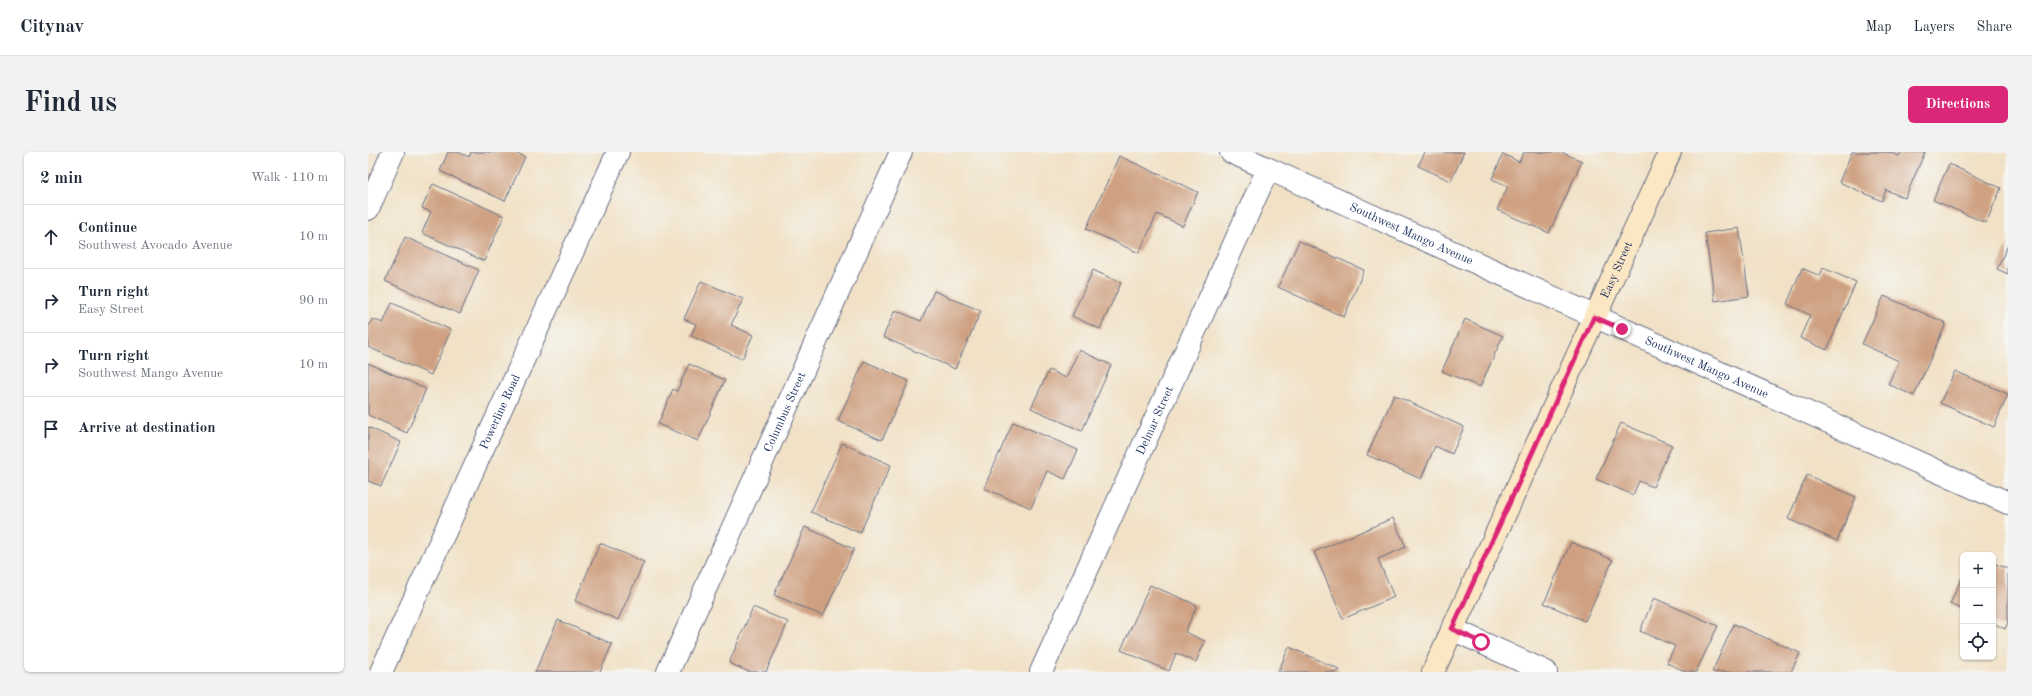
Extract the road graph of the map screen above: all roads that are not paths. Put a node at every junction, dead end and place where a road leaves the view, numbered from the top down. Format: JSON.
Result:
{"nodes":[{"id":1,"x":393,"y":152,"type":"edge"},
{"id":2,"x":618,"y":152,"type":"edge"},
{"id":3,"x":901,"y":152,"type":"edge"},
{"id":4,"x":1231,"y":152,"type":"edge"},
{"id":5,"x":1670,"y":152,"type":"edge"},
{"id":6,"x":1268,"y":168,"type":"junction"},
{"id":7,"x":368,"y":209,"type":"edge"},
{"id":8,"x":1594,"y":317,"type":"junction"},
{"id":9,"x":2008,"y":503,"type":"edge"},
{"id":10,"x":1452,"y":629,"type":"junction"},
{"id":11,"x":368,"y":670,"type":"edge"},
{"id":12,"x":373,"y":672,"type":"edge"},
{"id":13,"x":381,"y":672,"type":"edge"},
{"id":14,"x":668,"y":672,"type":"edge"},
{"id":15,"x":1040,"y":672,"type":"edge"},
{"id":16,"x":1433,"y":672,"type":"edge"},
{"id":17,"x":1546,"y":672,"type":"edge"}],
"edges":[{"from":1,"to":7,"type":"street"},
{"from":2,"to":13,"type":"street","name":"Powerline Road"},
{"from":3,"to":14,"type":"street","name":"Columbus Street"},
{"from":4,"to":6,"type":"street","name":"Southwest Mango Avenue"},
{"from":5,"to":8,"type":"street","name":"Easy Street"},
{"from":6,"to":8,"type":"street","name":"Southwest Mango Avenue"},
{"from":6,"to":15,"type":"street","name":"Delmar Street"},
{"from":8,"to":9,"type":"street","name":"Southwest Mango Avenue"},
{"from":8,"to":10,"type":"street","name":"Easy Street"},
{"from":10,"to":16,"type":"street","name":"Easy Street"},
{"from":10,"to":17,"type":"street"},
{"from":11,"to":12,"type":"street"}]}
